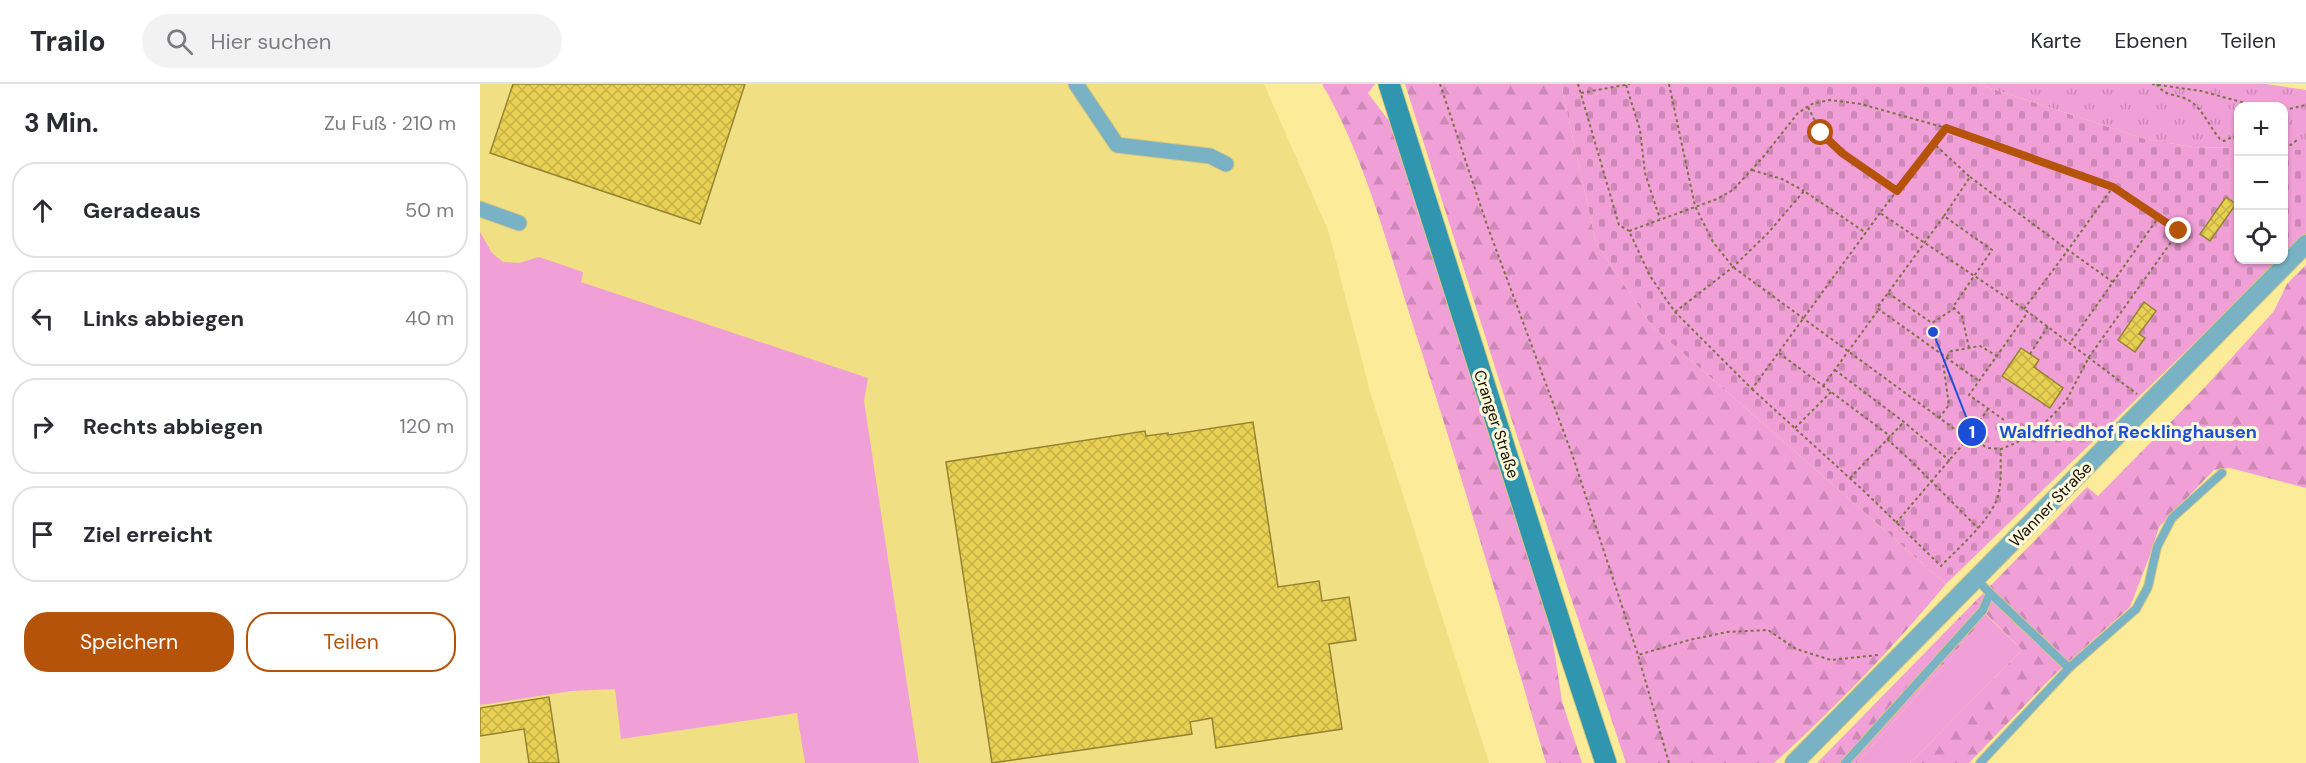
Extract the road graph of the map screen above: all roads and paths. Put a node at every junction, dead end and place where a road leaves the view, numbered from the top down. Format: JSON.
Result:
{"nodes":[{"id":1,"x":1076,"y":84,"type":"edge"},
{"id":2,"x":1389,"y":84,"type":"edge"},
{"id":3,"x":1440,"y":84,"type":"edge"},
{"id":4,"x":1578,"y":84,"type":"edge"},
{"id":5,"x":1628,"y":84,"type":"edge"},
{"id":6,"x":1669,"y":84,"type":"edge"},
{"id":7,"x":2152,"y":84,"type":"edge"},
{"id":8,"x":2157,"y":84,"type":"edge"},
{"id":9,"x":1581,"y":93,"type":"junction"},
{"id":10,"x":2241,"y":102,"type":"edge"},
{"id":11,"x":2306,"y":105,"type":"edge"},
{"id":12,"x":1808,"y":107,"type":"junction"},
{"id":13,"x":2288,"y":109,"type":"edge"},
{"id":14,"x":1946,"y":128,"type":"junction"},
{"id":15,"x":2234,"y":137,"type":"edge"},
{"id":16,"x":2298,"y":139,"type":"dead end"},
{"id":17,"x":1933,"y":143,"type":"junction"},
{"id":18,"x":2288,"y":144,"type":"edge"},
{"id":19,"x":1226,"y":164,"type":"dead end"},
{"id":20,"x":1751,"y":170,"type":"junction"},
{"id":21,"x":1970,"y":177,"type":"junction"},
{"id":22,"x":2113,"y":187,"type":"junction"},
{"id":23,"x":1804,"y":191,"type":"junction"},
{"id":24,"x":1897,"y":191,"type":"junction"},
{"id":25,"x":1695,"y":206,"type":"junction"},
{"id":26,"x":480,"y":209,"type":"edge"},
{"id":27,"x":1880,"y":213,"type":"junction"},
{"id":28,"x":1944,"y":216,"type":"junction"},
{"id":29,"x":2158,"y":217,"type":"junction"},
{"id":30,"x":1660,"y":219,"type":"junction"},
{"id":31,"x":519,"y":223,"type":"dead end"},
{"id":32,"x":1629,"y":231,"type":"junction"},
{"id":33,"x":2179,"y":231,"type":"junction"},
{"id":34,"x":1866,"y":233,"type":"junction"},
{"id":35,"x":2190,"y":238,"type":"dead end"},
{"id":36,"x":1924,"y":243,"type":"junction"},
{"id":37,"x":2306,"y":244,"type":"edge"},
{"id":38,"x":2068,"y":250,"type":"junction"},
{"id":39,"x":1733,"y":267,"type":"junction"},
{"id":40,"x":1974,"y":276,"type":"junction"},
{"id":41,"x":2113,"y":282,"type":"junction"},
{"id":42,"x":1888,"y":293,"type":"junction"},
{"id":43,"x":1955,"y":308,"type":"junction"},
{"id":44,"x":1879,"y":309,"type":"junction"},
{"id":45,"x":2025,"y":309,"type":"junction"},
{"id":46,"x":1675,"y":312,"type":"junction"},
{"id":47,"x":2028,"y":312,"type":"junction"},
{"id":48,"x":1804,"y":319,"type":"junction"},
{"id":49,"x":2048,"y":326,"type":"junction"},
{"id":50,"x":2070,"y":343,"type":"junction"},
{"id":51,"x":1969,"y":348,"type":"junction"},
{"id":52,"x":1848,"y":351,"type":"junction"},
{"id":53,"x":1779,"y":353,"type":"junction"},
{"id":54,"x":2030,"y":354,"type":"dead end"},
{"id":55,"x":1997,"y":356,"type":"junction"},
{"id":56,"x":1946,"y":357,"type":"junction"},
{"id":57,"x":2089,"y":357,"type":"junction"},
{"id":58,"x":1834,"y":370,"type":"junction"},
{"id":59,"x":1980,"y":381,"type":"junction"},
{"id":60,"x":1823,"y":386,"type":"junction"},
{"id":61,"x":1752,"y":389,"type":"junction"},
{"id":62,"x":1832,"y":392,"type":"junction"},
{"id":63,"x":2149,"y":403,"type":"junction"},
{"id":64,"x":1988,"y":409,"type":"junction"},
{"id":65,"x":1939,"y":418,"type":"junction"},
{"id":66,"x":2004,"y":420,"type":"dead end"},
{"id":67,"x":1904,"y":422,"type":"junction"},
{"id":68,"x":1795,"y":428,"type":"junction"},
{"id":69,"x":1890,"y":436,"type":"junction"},
{"id":70,"x":1969,"y":437,"type":"junction"},
{"id":71,"x":1887,"y":440,"type":"junction"},
{"id":72,"x":2001,"y":449,"type":"junction"},
{"id":73,"x":1950,"y":461,"type":"junction"},
{"id":74,"x":2222,"y":472,"type":"dead end"},
{"id":75,"x":1850,"y":478,"type":"junction"},
{"id":76,"x":1932,"y":483,"type":"junction"},
{"id":77,"x":1896,"y":523,"type":"junction"},
{"id":78,"x":1978,"y":528,"type":"junction"},
{"id":79,"x":1976,"y":579,"type":"junction"},
{"id":80,"x":1990,"y":593,"type":"junction"},
{"id":81,"x":1638,"y":655,"type":"junction"},
{"id":82,"x":1895,"y":661,"type":"junction"},
{"id":83,"x":2069,"y":668,"type":"junction"},
{"id":84,"x":1606,"y":763,"type":"edge"},
{"id":85,"x":1669,"y":763,"type":"edge"},
{"id":86,"x":1794,"y":763,"type":"edge"},
{"id":87,"x":1845,"y":763,"type":"edge"},
{"id":88,"x":1980,"y":763,"type":"edge"}],
"edges":[{"from":1,"to":19,"type":"street"},
{"from":2,"to":84,"type":"main road","name":"Cranger Straße"},
{"from":3,"to":81,"type":"path"},
{"from":4,"to":9,"type":"path"},
{"from":5,"to":9,"type":"path"},
{"from":5,"to":30,"type":"path"},
{"from":6,"to":25,"type":"path"},
{"from":7,"to":8,"type":"path"},
{"from":8,"to":10,"type":"path"},
{"from":8,"to":15,"type":"path"},
{"from":9,"to":32,"type":"path"},
{"from":11,"to":13,"type":"path"},
{"from":12,"to":14,"type":"path"},
{"from":12,"to":20,"type":"path"},
{"from":12,"to":24,"type":"path"},
{"from":14,"to":17,"type":"path"},
{"from":14,"to":22,"type":"path"},
{"from":16,"to":18,"type":"path"},
{"from":17,"to":21,"type":"path"},
{"from":17,"to":24,"type":"path"},
{"from":20,"to":23,"type":"path"},
{"from":20,"to":25,"type":"path"},
{"from":21,"to":28,"type":"path"},
{"from":21,"to":38,"type":"path"},
{"from":22,"to":29,"type":"path"},
{"from":22,"to":38,"type":"path"},
{"from":23,"to":34,"type":"path"},
{"from":23,"to":39,"type":"path"},
{"from":24,"to":27,"type":"path"},
{"from":25,"to":30,"type":"path"},
{"from":25,"to":39,"type":"path"},
{"from":26,"to":31,"type":"street"},
{"from":27,"to":34,"type":"path"},
{"from":27,"to":36,"type":"path"},
{"from":28,"to":36,"type":"path"},
{"from":28,"to":40,"type":"path"},
{"from":29,"to":33,"type":"path"},
{"from":29,"to":41,"type":"path"},
{"from":30,"to":32,"type":"path"},
{"from":32,"to":46,"type":"path"},
{"from":33,"to":35,"type":"path"},
{"from":33,"to":57,"type":"path"},
{"from":34,"to":48,"type":"path"},
{"from":36,"to":40,"type":"path"},
{"from":36,"to":42,"type":"path"},
{"from":37,"to":63,"type":"street","name":"Wanner Straße"},
{"from":38,"to":41,"type":"path"},
{"from":38,"to":45,"type":"path"},
{"from":39,"to":46,"type":"path"},
{"from":39,"to":48,"type":"path"},
{"from":40,"to":43,"type":"path"},
{"from":40,"to":45,"type":"path"},
{"from":41,"to":50,"type":"path"},
{"from":42,"to":43,"type":"path"},
{"from":42,"to":44,"type":"path"},
{"from":43,"to":51,"type":"path"},
{"from":44,"to":52,"type":"path"},
{"from":44,"to":56,"type":"path"},
{"from":45,"to":47,"type":"path"},
{"from":46,"to":61,"type":"path"},
{"from":47,"to":49,"type":"path"},
{"from":47,"to":55,"type":"path"},
{"from":48,"to":52,"type":"path"},
{"from":48,"to":53,"type":"path"},
{"from":49,"to":50,"type":"path"},
{"from":49,"to":54,"type":"path"},
{"from":50,"to":57,"type":"path"},
{"from":51,"to":55,"type":"path"},
{"from":51,"to":56,"type":"path"},
{"from":52,"to":58,"type":"path"},
{"from":52,"to":65,"type":"path"},
{"from":53,"to":60,"type":"path"},
{"from":53,"to":61,"type":"path"},
{"from":55,"to":59,"type":"path"},
{"from":56,"to":59,"type":"path"},
{"from":56,"to":65,"type":"path"},
{"from":57,"to":63,"type":"path"},
{"from":57,"to":72,"type":"path"},
{"from":58,"to":60,"type":"path"},
{"from":58,"to":67,"type":"path"},
{"from":59,"to":64,"type":"path"},
{"from":60,"to":62,"type":"path"},
{"from":61,"to":68,"type":"path"},
{"from":62,"to":68,"type":"path"},
{"from":62,"to":69,"type":"path"},
{"from":63,"to":79,"type":"street","name":"Wanner Straße"},
{"from":64,"to":66,"type":"path"},
{"from":64,"to":70,"type":"path"},
{"from":65,"to":70,"type":"path"},
{"from":67,"to":69,"type":"path"},
{"from":67,"to":73,"type":"path"},
{"from":68,"to":75,"type":"path"},
{"from":69,"to":71,"type":"path"},
{"from":70,"to":72,"type":"path"},
{"from":70,"to":73,"type":"path"},
{"from":71,"to":75,"type":"path"},
{"from":71,"to":76,"type":"path"},
{"from":72,"to":78,"type":"path"},
{"from":73,"to":76,"type":"path"},
{"from":74,"to":83,"type":"lane"},
{"from":75,"to":77,"type":"path"},
{"from":76,"to":77,"type":"path"},
{"from":76,"to":78,"type":"path"},
{"from":77,"to":78,"type":"path"},
{"from":79,"to":80,"type":"lane"},
{"from":79,"to":82,"type":"street","name":"Wanner Straße"},
{"from":80,"to":83,"type":"lane"},
{"from":80,"to":87,"type":"lane"},
{"from":81,"to":82,"type":"path"},
{"from":81,"to":85,"type":"path"},
{"from":82,"to":86,"type":"street","name":"Wanner Straße"},
{"from":83,"to":88,"type":"lane"}]}
